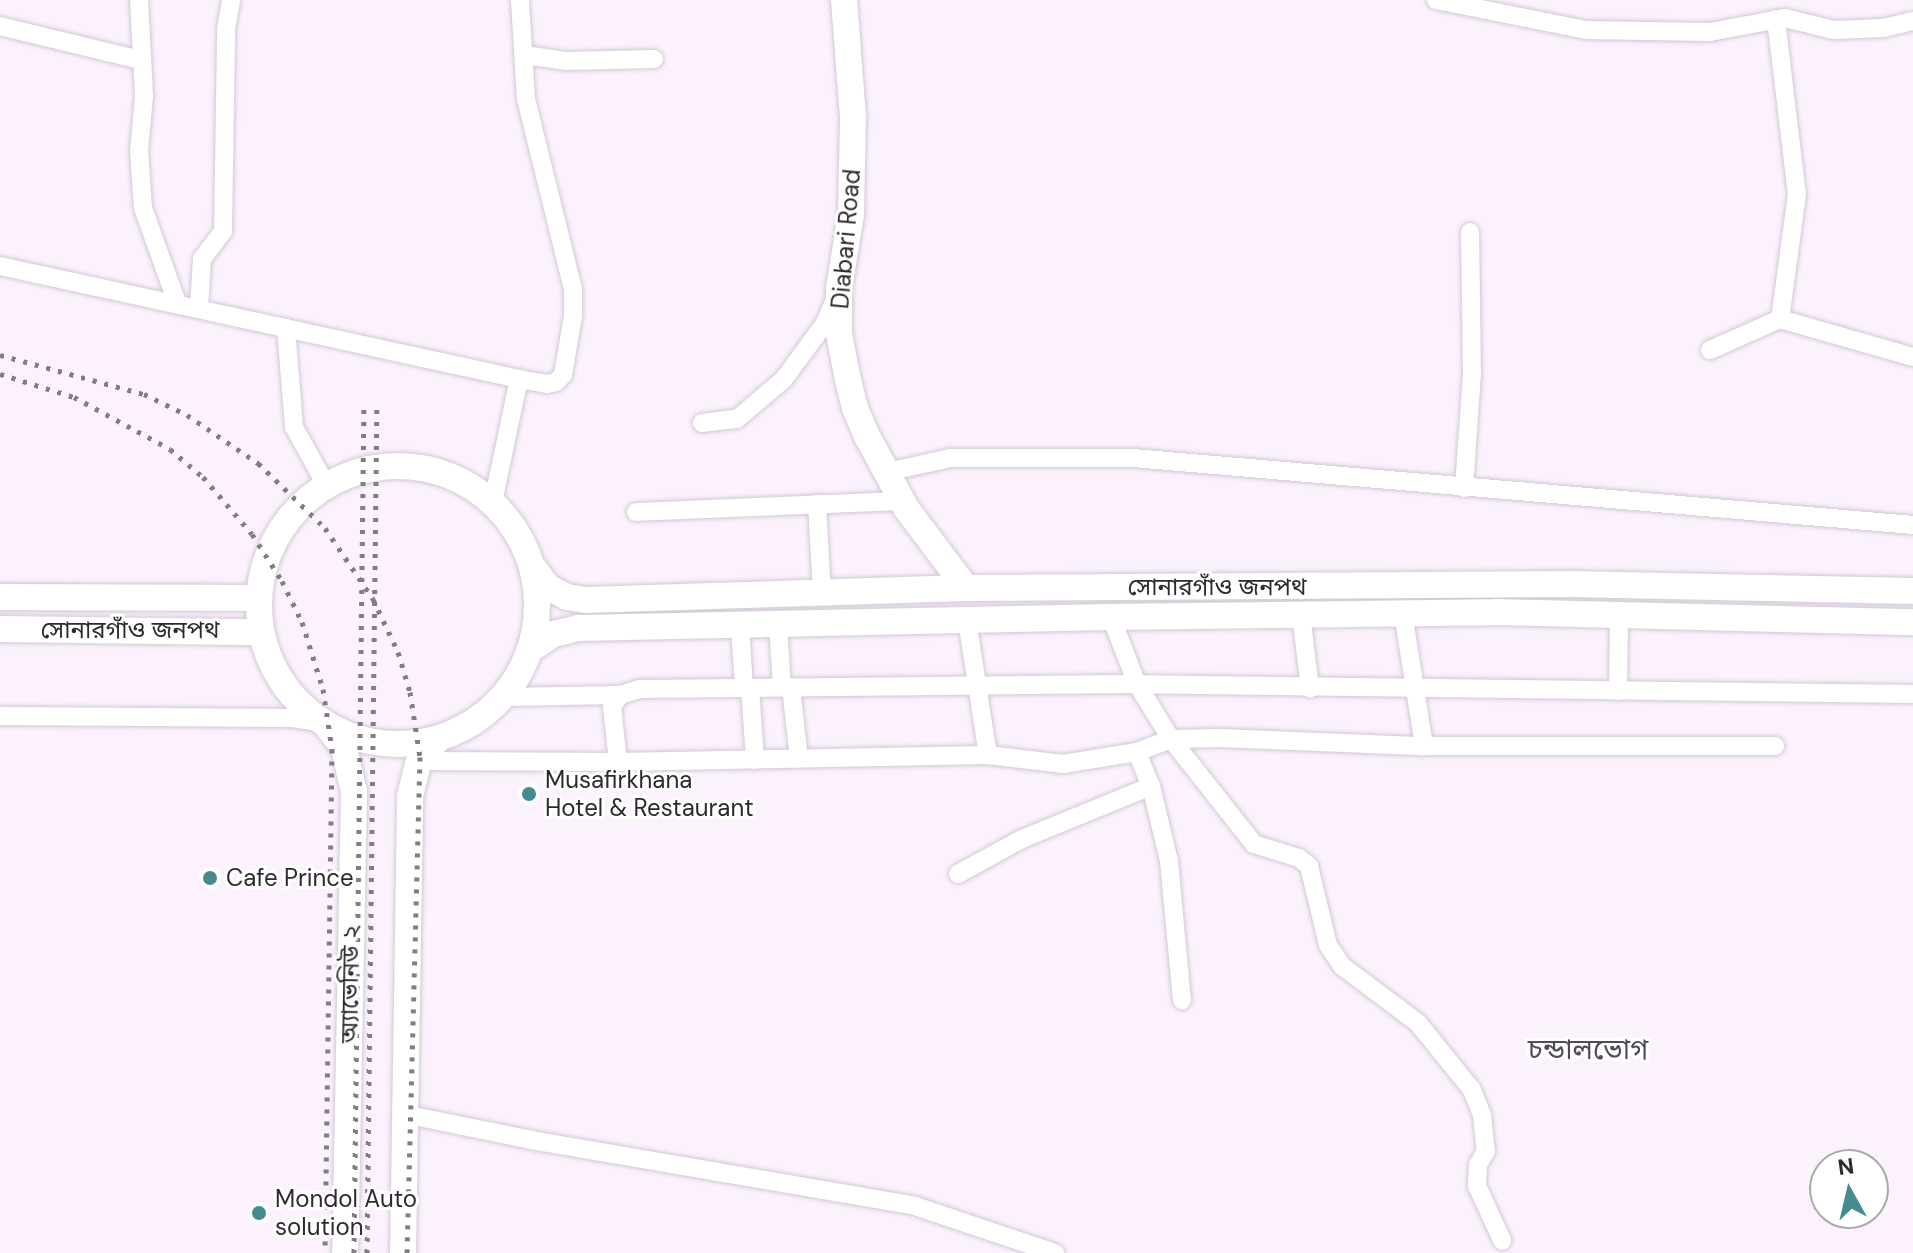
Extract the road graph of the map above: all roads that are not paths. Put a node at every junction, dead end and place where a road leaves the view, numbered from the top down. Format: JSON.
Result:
{"nodes":[{"id":1,"x":139,"y":0,"type":"edge"},
{"id":2,"x":231,"y":0,"type":"edge"},
{"id":3,"x":520,"y":0,"type":"edge"},
{"id":4,"x":844,"y":0,"type":"edge"},
{"id":5,"x":1436,"y":0,"type":"edge"},
{"id":6,"x":1776,"y":19,"type":"junction"},
{"id":7,"x":1913,"y":21,"type":"edge"},
{"id":8,"x":0,"y":26,"type":"edge"},
{"id":9,"x":524,"y":55,"type":"junction"},
{"id":10,"x":654,"y":59,"type":"dead end"},
{"id":11,"x":141,"y":60,"type":"junction"},
{"id":12,"x":1470,"y":232,"type":"dead end"},
{"id":13,"x":0,"y":266,"type":"edge"},
{"id":14,"x":839,"y":289,"type":"junction"},
{"id":15,"x":177,"y":303,"type":"junction"},
{"id":16,"x":199,"y":308,"type":"junction"},
{"id":17,"x":1780,"y":319,"type":"junction"},
{"id":18,"x":286,"y":328,"type":"junction"},
{"id":19,"x":1710,"y":350,"type":"dead end"},
{"id":20,"x":1913,"y":357,"type":"edge"},
{"id":21,"x":519,"y":379,"type":"junction"},
{"id":22,"x":702,"y":423,"type":"dead end"},
{"id":23,"x":887,"y":472,"type":"junction"},
{"id":24,"x":326,"y":485,"type":"junction"},
{"id":25,"x":1464,"y":488,"type":"junction"},
{"id":26,"x":902,"y":501,"type":"junction"},
{"id":27,"x":493,"y":502,"type":"junction"},
{"id":28,"x":817,"y":504,"type":"junction"},
{"id":29,"x":636,"y":512,"type":"dead end"},
{"id":30,"x":1913,"y":525,"type":"edge"},
{"id":31,"x":533,"y":567,"type":"junction"},
{"id":32,"x":966,"y":588,"type":"junction"},
{"id":33,"x":1109,"y":588,"type":"junction"},
{"id":34,"x":1913,"y":591,"type":"edge"},
{"id":35,"x":822,"y":594,"type":"junction"},
{"id":36,"x":0,"y":597,"type":"edge"},
{"id":37,"x":258,"y":598,"type":"junction"},
{"id":38,"x":1403,"y":613,"type":"junction"},
{"id":39,"x":1301,"y":614,"type":"junction"},
{"id":40,"x":1619,"y":615,"type":"junction"},
{"id":41,"x":1111,"y":617,"type":"junction"},
{"id":42,"x":967,"y":620,"type":"junction"},
{"id":43,"x":1913,"y":622,"type":"edge"},
{"id":44,"x":778,"y":625,"type":"junction"},
{"id":45,"x":740,"y":627,"type":"junction"},
{"id":46,"x":0,"y":629,"type":"edge"},
{"id":47,"x":260,"y":632,"type":"junction"},
{"id":48,"x":531,"y":649,"type":"junction"},
{"id":49,"x":977,"y":684,"type":"junction"},
{"id":50,"x":1137,"y":684,"type":"junction"},
{"id":51,"x":787,"y":687,"type":"junction"},
{"id":52,"x":747,"y":688,"type":"junction"},
{"id":53,"x":1310,"y":688,"type":"junction"},
{"id":54,"x":1413,"y":690,"type":"junction"},
{"id":55,"x":1618,"y":691,"type":"junction"},
{"id":56,"x":1913,"y":694,"type":"edge"},
{"id":57,"x":620,"y":695,"type":"junction"},
{"id":58,"x":502,"y":697,"type":"junction"},
{"id":59,"x":0,"y":716,"type":"edge"},
{"id":60,"x":324,"y":723,"type":"junction"},
{"id":61,"x":439,"y":738,"type":"junction"},
{"id":62,"x":1171,"y":739,"type":"junction"},
{"id":63,"x":1424,"y":746,"type":"junction"},
{"id":64,"x":1775,"y":746,"type":"dead end"},
{"id":65,"x":1137,"y":752,"type":"junction"},
{"id":66,"x":988,"y":755,"type":"junction"},
{"id":67,"x":799,"y":759,"type":"junction"},
{"id":68,"x":755,"y":760,"type":"junction"},
{"id":69,"x":419,"y":761,"type":"junction"},
{"id":70,"x":618,"y":762,"type":"junction"},
{"id":71,"x":1151,"y":786,"type":"junction"},
{"id":72,"x":958,"y":874,"type":"dead end"},
{"id":73,"x":1182,"y":1000,"type":"dead end"},
{"id":74,"x":404,"y":1114,"type":"junction"},
{"id":75,"x":1502,"y":1240,"type":"dead end"},
{"id":76,"x":345,"y":1253,"type":"edge"},
{"id":77,"x":403,"y":1253,"type":"edge"},
{"id":78,"x":1055,"y":1253,"type":"edge"}],
"edges":[{"from":1,"to":11,"type":"street"},
{"from":2,"to":16,"type":"street"},
{"from":3,"to":9,"type":"street"},
{"from":4,"to":14,"type":"main road","name":"Diabari Road"},
{"from":5,"to":6,"type":"street"},
{"from":6,"to":7,"type":"street"},
{"from":6,"to":17,"type":"street"},
{"from":8,"to":11,"type":"street"},
{"from":9,"to":10,"type":"street"},
{"from":9,"to":21,"type":"street"},
{"from":11,"to":15,"type":"street"},
{"from":12,"to":25,"type":"street"},
{"from":13,"to":15,"type":"street"},
{"from":14,"to":22,"type":"street"},
{"from":14,"to":23,"type":"main road","name":"Diabari Road"},
{"from":15,"to":16,"type":"street"},
{"from":16,"to":18,"type":"street"},
{"from":17,"to":19,"type":"street"},
{"from":17,"to":20,"type":"street"},
{"from":18,"to":21,"type":"street"},
{"from":18,"to":24,"type":"street"},
{"from":21,"to":27,"type":"street"},
{"from":23,"to":25,"type":"street"},
{"from":23,"to":26,"type":"main road","name":"Diabari Road"},
{"from":24,"to":27,"type":"main road","name":"সোনারগাঁও জনপথ"},
{"from":24,"to":37,"type":"main road","name":"সোনারগাঁও জনপথ"},
{"from":25,"to":30,"type":"street"},
{"from":26,"to":28,"type":"street"},
{"from":26,"to":32,"type":"main road","name":"Diabari Road"},
{"from":27,"to":31,"type":"main road","name":"সোনারগাঁও জনপথ"},
{"from":28,"to":29,"type":"street"},
{"from":28,"to":35,"type":"street"},
{"from":31,"to":35,"type":"main road","name":"সোনারগাঁও জনপথ"},
{"from":31,"to":48,"type":"main road","name":"সোনারগাঁও জনপথ"},
{"from":32,"to":33,"type":"main road","name":"সোনারগাঁও জনপথ"},
{"from":32,"to":35,"type":"main road","name":"সোনারগাঁও জনপথ"},
{"from":33,"to":34,"type":"main road","name":"সোনারগাঁও জনপথ"},
{"from":33,"to":41,"type":"main road"},
{"from":36,"to":37,"type":"main road","name":"সোনারগাঁও জনপথ"},
{"from":37,"to":47,"type":"main road","name":"সোনারগাঁও জনপথ"},
{"from":38,"to":39,"type":"main road","name":"সোনারগাঁও জনপথ"},
{"from":38,"to":40,"type":"main road","name":"সোনারগাঁও জনপথ"},
{"from":38,"to":54,"type":"street"},
{"from":39,"to":41,"type":"main road","name":"সোনারগাঁও জনপথ"},
{"from":39,"to":53,"type":"street"},
{"from":40,"to":43,"type":"main road","name":"সোনারগাঁও জনপথ"},
{"from":40,"to":55,"type":"street"},
{"from":41,"to":42,"type":"main road","name":"সোনারগাঁও জনপথ"},
{"from":41,"to":50,"type":"street"},
{"from":42,"to":44,"type":"main road","name":"সোনারগাঁও জনপথ"},
{"from":42,"to":49,"type":"street"},
{"from":44,"to":45,"type":"main road","name":"সোনারগাঁও জনপথ"},
{"from":44,"to":51,"type":"street"},
{"from":45,"to":48,"type":"main road","name":"সোনারগাঁও জনপথ"},
{"from":45,"to":52,"type":"street"},
{"from":46,"to":47,"type":"main road","name":"সোনারগাঁও জনপথ"},
{"from":47,"to":60,"type":"main road","name":"সোনারগাঁও জনপথ"},
{"from":48,"to":58,"type":"main road","name":"সোনারগাঁও জনপথ"},
{"from":49,"to":50,"type":"street"},
{"from":49,"to":51,"type":"street"},
{"from":49,"to":66,"type":"street"},
{"from":50,"to":53,"type":"street"},
{"from":50,"to":62,"type":"street"},
{"from":51,"to":52,"type":"street"},
{"from":51,"to":67,"type":"street"},
{"from":52,"to":57,"type":"street"},
{"from":52,"to":68,"type":"street"},
{"from":53,"to":54,"type":"street"},
{"from":54,"to":55,"type":"street"},
{"from":54,"to":63,"type":"street"},
{"from":55,"to":56,"type":"street"},
{"from":57,"to":58,"type":"street"},
{"from":57,"to":70,"type":"street"},
{"from":58,"to":61,"type":"main road","name":"সোনারগাঁও জনপথ"},
{"from":59,"to":60,"type":"street"},
{"from":60,"to":61,"type":"main road","name":"সোনারগাঁও জনপথ"},
{"from":60,"to":76,"type":"main road","name":"অ্যাভেনিউ ২"},
{"from":61,"to":69,"type":"main road"},
{"from":62,"to":63,"type":"street"},
{"from":62,"to":65,"type":"street"},
{"from":62,"to":75,"type":"street"},
{"from":63,"to":64,"type":"street"},
{"from":65,"to":66,"type":"street"},
{"from":65,"to":71,"type":"street"},
{"from":66,"to":67,"type":"street"},
{"from":67,"to":68,"type":"street"},
{"from":68,"to":70,"type":"street"},
{"from":69,"to":70,"type":"street"},
{"from":69,"to":74,"type":"main road"},
{"from":71,"to":72,"type":"street"},
{"from":71,"to":73,"type":"street"},
{"from":74,"to":77,"type":"main road"},
{"from":74,"to":78,"type":"street"}]}
